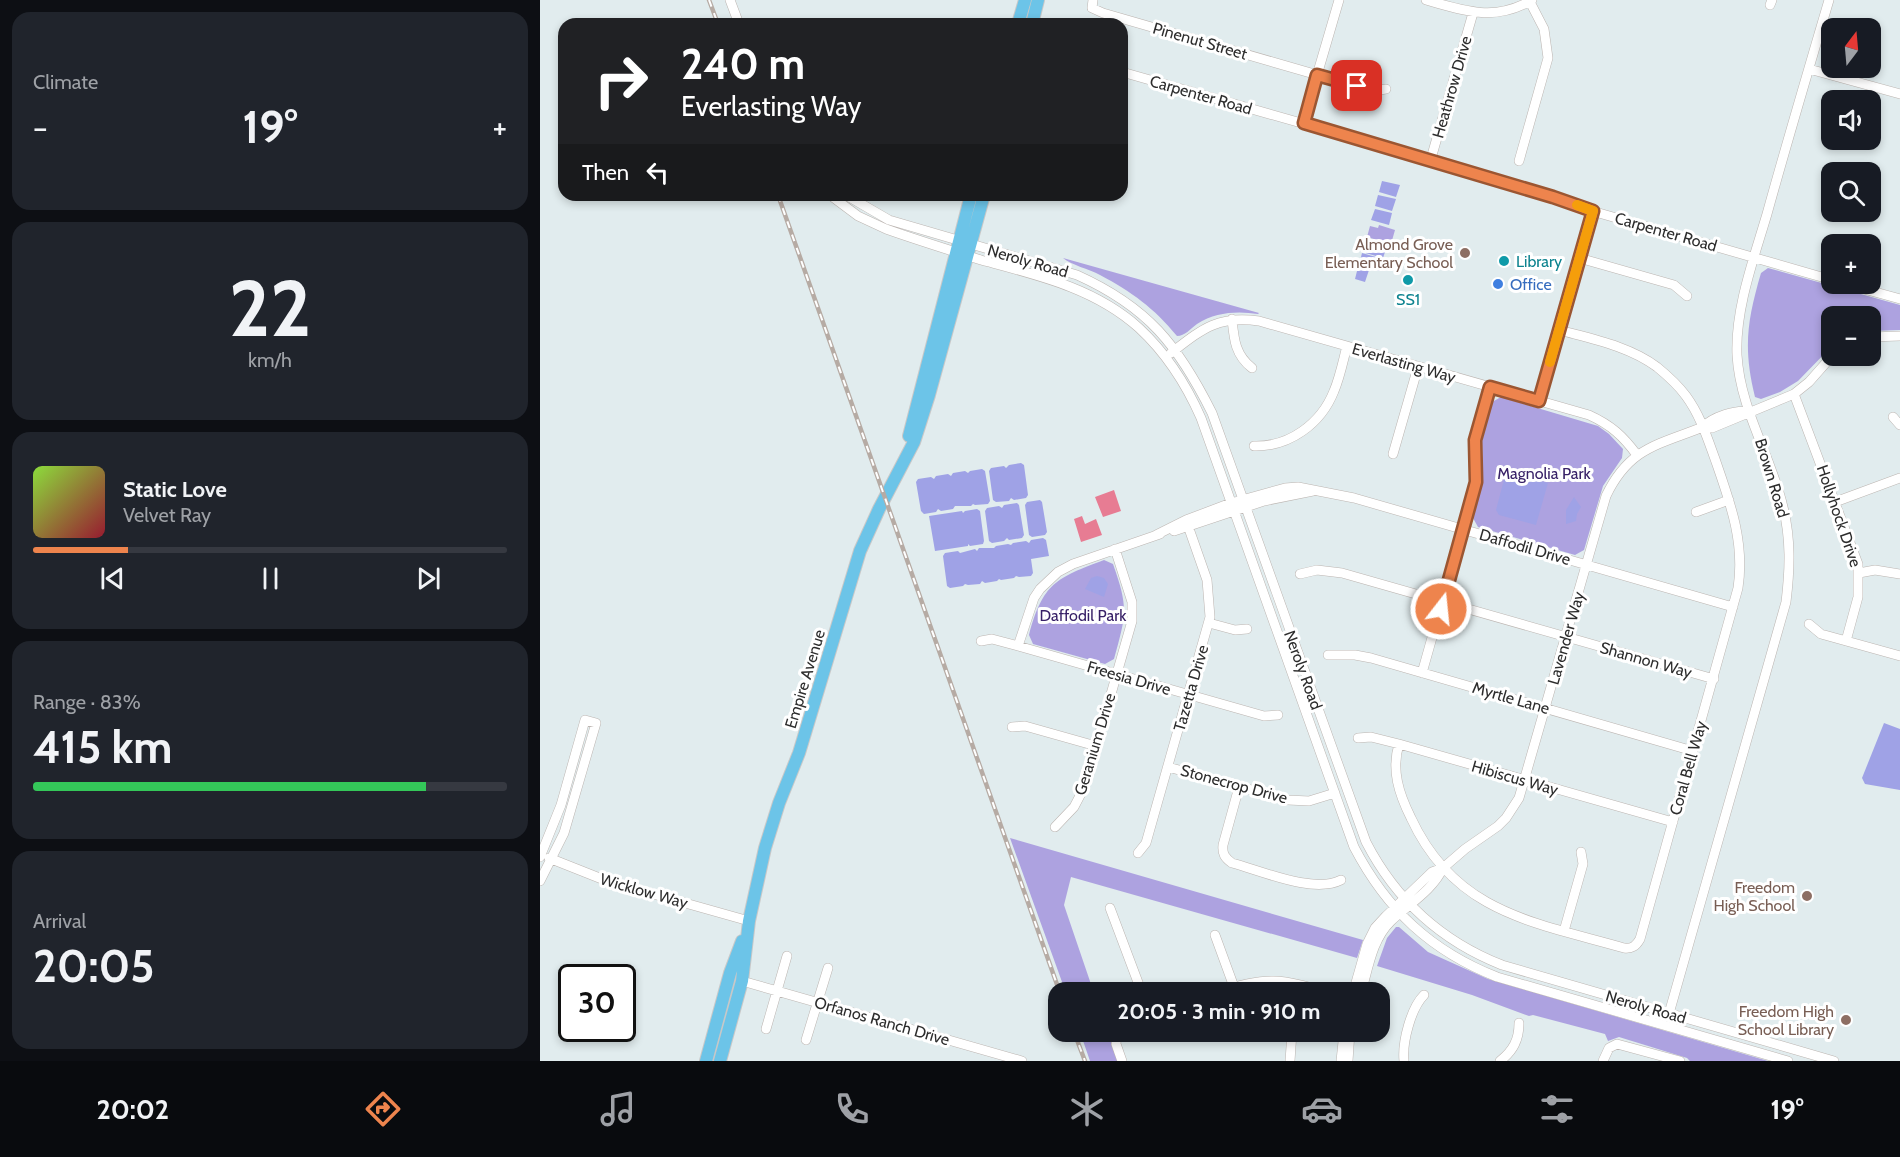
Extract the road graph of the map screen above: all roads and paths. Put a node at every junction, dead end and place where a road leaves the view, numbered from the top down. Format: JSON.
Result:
{"nodes":[{"id":1,"x":730,"y":0,"type":"edge"},
{"id":2,"x":1025,"y":0,"type":"edge"},
{"id":3,"x":1038,"y":0,"type":"edge"},
{"id":4,"x":1094,"y":0,"type":"edge"},
{"id":5,"x":1339,"y":0,"type":"edge"},
{"id":6,"x":1426,"y":0,"type":"edge"},
{"id":7,"x":1829,"y":0,"type":"edge"},
{"id":8,"x":1531,"y":1,"type":"edge"},
{"id":9,"x":1473,"y":13,"type":"junction"},
{"id":10,"x":737,"y":18,"type":"edge"},
{"id":11,"x":1020,"y":18,"type":"edge"},
{"id":12,"x":1034,"y":18,"type":"edge"},
{"id":13,"x":1120,"y":18,"type":"edge"},
{"id":14,"x":1128,"y":20,"type":"edge"},
{"id":15,"x":1809,"y":69,"type":"junction"},
{"id":16,"x":1128,"y":74,"type":"edge"},
{"id":17,"x":1317,"y":75,"type":"junction"},
{"id":18,"x":1386,"y":89,"type":"dead end"},
{"id":19,"x":1900,"y":94,"type":"edge"},
{"id":20,"x":1304,"y":123,"type":"junction"},
{"id":21,"x":1519,"y":161,"type":"dead end"},
{"id":22,"x":1430,"y":162,"type":"junction"},
{"id":23,"x":838,"y":201,"type":"edge"},
{"id":24,"x":856,"y":201,"type":"edge"},
{"id":25,"x":970,"y":201,"type":"edge"},
{"id":26,"x":982,"y":201,"type":"edge"},
{"id":27,"x":1593,"y":211,"type":"junction"},
{"id":28,"x":873,"y":212,"type":"junction"},
{"id":29,"x":858,"y":216,"type":"junction"},
{"id":30,"x":963,"y":248,"type":"junction"},
{"id":31,"x":1755,"y":257,"type":"junction"},
{"id":32,"x":1579,"y":258,"type":"junction"},
{"id":33,"x":1821,"y":277,"type":"edge"},
{"id":34,"x":1881,"y":294,"type":"edge"},
{"id":35,"x":1687,"y":296,"type":"dead end"},
{"id":36,"x":1900,"y":299,"type":"edge"},
{"id":37,"x":1232,"y":319,"type":"junction"},
{"id":38,"x":1559,"y":330,"type":"junction"},
{"id":39,"x":1900,"y":336,"type":"edge"},
{"id":40,"x":1881,"y":337,"type":"edge"},
{"id":41,"x":1347,"y":346,"type":"junction"},
{"id":42,"x":1176,"y":350,"type":"junction"},
{"id":43,"x":1166,"y":357,"type":"junction"},
{"id":44,"x":1823,"y":366,"type":"edge"},
{"id":45,"x":1418,"y":367,"type":"junction"},
{"id":46,"x":1252,"y":368,"type":"dead end"},
{"id":47,"x":1490,"y":387,"type":"junction"},
{"id":48,"x":1794,"y":394,"type":"junction"},
{"id":49,"x":1539,"y":401,"type":"junction"},
{"id":50,"x":1750,"y":412,"type":"junction"},
{"id":51,"x":1893,"y":417,"type":"dead end"},
{"id":52,"x":1900,"y":425,"type":"edge"},
{"id":53,"x":1703,"y":427,"type":"junction"},
{"id":54,"x":1254,"y":446,"type":"dead end"},
{"id":55,"x":1393,"y":454,"type":"dead end"},
{"id":56,"x":1637,"y":455,"type":"junction"},
{"id":57,"x":1900,"y":478,"type":"edge"},
{"id":58,"x":1729,"y":500,"type":"junction"},
{"id":59,"x":1835,"y":502,"type":"junction"},
{"id":60,"x":1244,"y":503,"type":"junction"},
{"id":61,"x":1232,"y":507,"type":"junction"},
{"id":62,"x":1696,"y":512,"type":"dead end"},
{"id":63,"x":1187,"y":524,"type":"junction"},
{"id":64,"x":1463,"y":529,"type":"junction"},
{"id":65,"x":1115,"y":549,"type":"junction"},
{"id":66,"x":1587,"y":565,"type":"junction"},
{"id":67,"x":1859,"y":573,"type":"junction"},
{"id":68,"x":1300,"y":574,"type":"dead end"},
{"id":69,"x":1900,"y":574,"type":"edge"},
{"id":70,"x":1443,"y":602,"type":"junction"},
{"id":71,"x":1733,"y":607,"type":"junction"},
{"id":72,"x":1209,"y":623,"type":"junction"},
{"id":73,"x":1809,"y":624,"type":"dead end"},
{"id":74,"x":1247,"y":628,"type":"dead end"},
{"id":75,"x":1566,"y":637,"type":"junction"},
{"id":76,"x":981,"y":640,"type":"dead end"},
{"id":77,"x":1846,"y":641,"type":"junction"},
{"id":78,"x":1018,"y":646,"type":"junction"},
{"id":79,"x":1328,"y":655,"type":"dead end"},
{"id":80,"x":1900,"y":656,"type":"edge"},
{"id":81,"x":1422,"y":673,"type":"junction"},
{"id":82,"x":1117,"y":675,"type":"junction"},
{"id":83,"x":1714,"y":679,"type":"junction"},
{"id":84,"x":1188,"y":695,"type":"junction"},
{"id":85,"x":1546,"y":708,"type":"junction"},
{"id":86,"x":1278,"y":715,"type":"dead end"},
{"id":87,"x":1012,"y":727,"type":"dead end"},
{"id":88,"x":1358,"y":738,"type":"dead end"},
{"id":89,"x":1398,"y":744,"type":"junction"},
{"id":90,"x":1096,"y":746,"type":"junction"},
{"id":91,"x":1693,"y":751,"type":"junction"},
{"id":92,"x":1168,"y":767,"type":"junction"},
{"id":93,"x":1525,"y":780,"type":"junction"},
{"id":94,"x":1239,"y":787,"type":"junction"},
{"id":95,"x":1335,"y":793,"type":"junction"},
{"id":96,"x":1673,"y":822,"type":"junction"},
{"id":97,"x":1055,"y":827,"type":"dead end"},
{"id":98,"x":1581,"y":852,"type":"dead end"},
{"id":99,"x":1138,"y":853,"type":"dead end"},
{"id":100,"x":541,"y":856,"type":"edge"},
{"id":101,"x":552,"y":860,"type":"junction"},
{"id":102,"x":1443,"y":868,"type":"junction"},
{"id":103,"x":1341,"y":880,"type":"dead end"},
{"id":104,"x":540,"y":881,"type":"edge"},
{"id":105,"x":1406,"y":902,"type":"junction"},
{"id":106,"x":1110,"y":908,"type":"dead end"},
{"id":107,"x":1397,"y":911,"type":"junction"},
{"id":108,"x":749,"y":921,"type":"junction"},
{"id":109,"x":1564,"y":931,"type":"junction"},
{"id":110,"x":1215,"y":935,"type":"dead end"},
{"id":111,"x":787,"y":956,"type":"dead end"},
{"id":112,"x":828,"y":968,"type":"dead end"},
{"id":113,"x":742,"y":981,"type":"junction"},
{"id":114,"x":1138,"y":982,"type":"edge"},
{"id":115,"x":1232,"y":982,"type":"edge"},
{"id":116,"x":1249,"y":982,"type":"edge"},
{"id":117,"x":1290,"y":982,"type":"edge"},
{"id":118,"x":1356,"y":982,"type":"edge"},
{"id":119,"x":1364,"y":982,"type":"edge"},
{"id":120,"x":777,"y":991,"type":"junction"},
{"id":121,"x":1424,"y":995,"type":"dead end"},
{"id":122,"x":817,"y":1003,"type":"junction"},
{"id":123,"x":1669,"y":1013,"type":"junction"},
{"id":124,"x":719,"y":1015,"type":"junction"},
{"id":125,"x":1519,"y":1023,"type":"dead end"},
{"id":126,"x":1666,"y":1025,"type":"junction"},
{"id":127,"x":766,"y":1029,"type":"dead end"},
{"id":128,"x":1705,"y":1037,"type":"junction"},
{"id":129,"x":806,"y":1040,"type":"dead end"},
{"id":130,"x":1765,"y":1041,"type":"junction"},
{"id":131,"x":1116,"y":1042,"type":"edge"},
{"id":132,"x":1291,"y":1042,"type":"edge"},
{"id":133,"x":1343,"y":1042,"type":"edge"},
{"id":134,"x":1349,"y":1042,"type":"edge"},
{"id":135,"x":706,"y":1061,"type":"edge"},
{"id":136,"x":711,"y":1061,"type":"edge"},
{"id":137,"x":720,"y":1061,"type":"edge"},
{"id":138,"x":1022,"y":1061,"type":"edge"},
{"id":139,"x":1122,"y":1061,"type":"edge"},
{"id":140,"x":1290,"y":1061,"type":"edge"},
{"id":141,"x":1341,"y":1061,"type":"edge"},
{"id":142,"x":1348,"y":1061,"type":"edge"},
{"id":143,"x":1404,"y":1061,"type":"edge"},
{"id":144,"x":1500,"y":1061,"type":"edge"},
{"id":145,"x":1604,"y":1061,"type":"edge"},
{"id":146,"x":1680,"y":1061,"type":"edge"},
{"id":147,"x":1788,"y":1061,"type":"edge"},
{"id":148,"x":1833,"y":1061,"type":"edge"}],
"edges":[{"from":1,"to":10,"type":"street"},
{"from":2,"to":11,"type":"main road"},
{"from":3,"to":12,"type":"main road"},
{"from":4,"to":13,"type":"street","name":"Pinenut Street"},
{"from":5,"to":17,"type":"street"},
{"from":6,"to":9,"type":"street"},
{"from":7,"to":15,"type":"street","name":"Brown Road"},
{"from":8,"to":9,"type":"street"},
{"from":8,"to":21,"type":"street"},
{"from":9,"to":22,"type":"street","name":"Heathrow Drive"},
{"from":14,"to":17,"type":"street","name":"Pinenut Street"},
{"from":15,"to":19,"type":"street"},
{"from":15,"to":31,"type":"street","name":"Brown Road"},
{"from":16,"to":20,"type":"street","name":"Carpenter Road"},
{"from":17,"to":18,"type":"street"},
{"from":17,"to":20,"type":"street"},
{"from":20,"to":22,"type":"street","name":"Carpenter Road"},
{"from":22,"to":27,"type":"street","name":"Carpenter Road"},
{"from":23,"to":29,"type":"street","name":"Neroly Road"},
{"from":24,"to":28,"type":"street","name":"Neroly Road"},
{"from":25,"to":30,"type":"main road","name":"Empire Avenue"},
{"from":26,"to":30,"type":"main road","name":"Empire Avenue"},
{"from":27,"to":31,"type":"street","name":"Carpenter Road"},
{"from":27,"to":32,"type":"street"},
{"from":28,"to":29,"type":"street"},
{"from":28,"to":30,"type":"street","name":"Neroly Road"},
{"from":29,"to":30,"type":"street","name":"Neroly Road"},
{"from":30,"to":42,"type":"street","name":"Neroly Road"},
{"from":30,"to":43,"type":"street","name":"Neroly Road"},
{"from":30,"to":108,"type":"main road","name":"Empire Avenue"},
{"from":31,"to":33,"type":"street","name":"Carpenter Road"},
{"from":31,"to":50,"type":"street","name":"Brown Road"},
{"from":32,"to":35,"type":"street"},
{"from":32,"to":38,"type":"street"},
{"from":34,"to":36,"type":"street"},
{"from":37,"to":41,"type":"street","name":"Everlasting Way"},
{"from":37,"to":42,"type":"street","name":"Everlasting Way"},
{"from":37,"to":46,"type":"street"},
{"from":38,"to":49,"type":"street"},
{"from":38,"to":53,"type":"street","name":"Coral Bell Way"},
{"from":39,"to":40,"type":"street"},
{"from":41,"to":45,"type":"street","name":"Everlasting Way"},
{"from":41,"to":54,"type":"street"},
{"from":42,"to":43,"type":"street","name":"Everlasting Way"},
{"from":42,"to":60,"type":"street","name":"Neroly Road"},
{"from":43,"to":61,"type":"street","name":"Neroly Road"},
{"from":44,"to":48,"type":"street","name":"Lavender Way"},
{"from":45,"to":47,"type":"street","name":"Everlasting Way"},
{"from":45,"to":55,"type":"street"},
{"from":47,"to":49,"type":"street","name":"Everlasting Way"},
{"from":47,"to":64,"type":"street"},
{"from":48,"to":50,"type":"street","name":"Lavender Way"},
{"from":48,"to":59,"type":"street","name":"Hollyhock Drive"},
{"from":49,"to":56,"type":"street","name":"Everlasting Way"},
{"from":50,"to":53,"type":"street","name":"Lavender Way"},
{"from":50,"to":123,"type":"street","name":"Brown Road"},
{"from":51,"to":52,"type":"street"},
{"from":53,"to":56,"type":"street","name":"Lavender Way"},
{"from":53,"to":58,"type":"street","name":"Coral Bell Way"},
{"from":56,"to":66,"type":"street","name":"Lavender Way"},
{"from":57,"to":59,"type":"street"},
{"from":58,"to":62,"type":"street"},
{"from":58,"to":71,"type":"street","name":"Coral Bell Way"},
{"from":59,"to":67,"type":"street","name":"Hollyhock Drive"},
{"from":60,"to":61,"type":"street","name":"Daffodil Drive"},
{"from":60,"to":64,"type":"street","name":"Daffodil Drive"},
{"from":60,"to":105,"type":"street","name":"Neroly Road"},
{"from":61,"to":63,"type":"street","name":"Daffodil Drive"},
{"from":61,"to":95,"type":"street","name":"Neroly Road"},
{"from":63,"to":65,"type":"street","name":"Daffodil Drive"},
{"from":63,"to":72,"type":"street","name":"Tazetta Drive"},
{"from":64,"to":66,"type":"street","name":"Daffodil Drive"},
{"from":64,"to":70,"type":"street"},
{"from":65,"to":78,"type":"street","name":"Daffodil Drive"},
{"from":65,"to":82,"type":"street","name":"Geranium Drive"},
{"from":66,"to":71,"type":"street","name":"Daffodil Drive"},
{"from":66,"to":75,"type":"street","name":"Lavender Way"},
{"from":67,"to":69,"type":"street"},
{"from":67,"to":77,"type":"street","name":"Hollyhock Drive"},
{"from":68,"to":70,"type":"street","name":"Shannon Way"},
{"from":70,"to":75,"type":"street","name":"Shannon Way"},
{"from":70,"to":81,"type":"street"},
{"from":71,"to":83,"type":"street","name":"Coral Bell Way"},
{"from":72,"to":74,"type":"street"},
{"from":72,"to":84,"type":"street","name":"Tazetta Drive"},
{"from":73,"to":77,"type":"street"},
{"from":75,"to":83,"type":"street","name":"Shannon Way"},
{"from":75,"to":85,"type":"street","name":"Lavender Way"},
{"from":76,"to":78,"type":"street","name":"Freesia Drive"},
{"from":77,"to":80,"type":"street"},
{"from":78,"to":82,"type":"street","name":"Freesia Drive"},
{"from":79,"to":81,"type":"street","name":"Myrtle Lane"},
{"from":81,"to":85,"type":"street","name":"Myrtle Lane"},
{"from":82,"to":84,"type":"street","name":"Freesia Drive"},
{"from":82,"to":90,"type":"street","name":"Geranium Drive"},
{"from":83,"to":91,"type":"street","name":"Coral Bell Way"},
{"from":84,"to":86,"type":"street","name":"Freesia Drive"},
{"from":84,"to":92,"type":"street","name":"Tazetta Drive"},
{"from":85,"to":91,"type":"street","name":"Myrtle Lane"},
{"from":85,"to":93,"type":"street","name":"Lavender Way"},
{"from":87,"to":90,"type":"street"},
{"from":88,"to":89,"type":"street","name":"Hibiscus Way"},
{"from":89,"to":93,"type":"street","name":"Hibiscus Way"},
{"from":89,"to":102,"type":"street","name":"Coral Bell Way"},
{"from":90,"to":97,"type":"street","name":"Geranium Drive"},
{"from":91,"to":96,"type":"street","name":"Coral Bell Way"},
{"from":92,"to":94,"type":"street","name":"Stonecrop Drive"},
{"from":92,"to":99,"type":"street","name":"Tazetta Drive"},
{"from":93,"to":96,"type":"street","name":"Hibiscus Way"},
{"from":93,"to":102,"type":"street","name":"Lavender Way"},
{"from":94,"to":95,"type":"street","name":"Stonecrop Drive"},
{"from":94,"to":103,"type":"street"},
{"from":95,"to":107,"type":"street","name":"Neroly Road"},
{"from":96,"to":109,"type":"street","name":"Coral Bell Way"},
{"from":98,"to":109,"type":"street"},
{"from":100,"to":101,"type":"street","name":"Wicklow Way"},
{"from":100,"to":101,"type":"street"},
{"from":101,"to":104,"type":"street"},
{"from":101,"to":108,"type":"street","name":"Wicklow Way"},
{"from":102,"to":105,"type":"street","name":"Lavender Way"},
{"from":102,"to":109,"type":"street","name":"Coral Bell Way"},
{"from":105,"to":107,"type":"street","name":"Lavender Way"},
{"from":105,"to":123,"type":"street","name":"Neroly Road"},
{"from":106,"to":114,"type":"street"},
{"from":107,"to":118,"type":"street"},
{"from":107,"to":119,"type":"street"},
{"from":107,"to":126,"type":"street","name":"Neroly Road"},
{"from":108,"to":113,"type":"main road","name":"Empire Avenue"},
{"from":108,"to":124,"type":"main road","name":"Empire Avenue"},
{"from":110,"to":115,"type":"street"},
{"from":111,"to":120,"type":"street"},
{"from":112,"to":122,"type":"street"},
{"from":113,"to":120,"type":"street","name":"Orfanos Ranch Drive"},
{"from":113,"to":137,"type":"main road","name":"Empire Avenue"},
{"from":116,"to":117,"type":"street"},
{"from":120,"to":122,"type":"street","name":"Orfanos Ranch Drive"},
{"from":120,"to":127,"type":"street"},
{"from":121,"to":143,"type":"street"},
{"from":122,"to":129,"type":"street"},
{"from":122,"to":138,"type":"street","name":"Orfanos Ranch Drive"},
{"from":123,"to":126,"type":"street","name":"Brown Road"},
{"from":123,"to":130,"type":"street","name":"Neroly Road"},
{"from":124,"to":135,"type":"main road","name":"Empire Avenue"},
{"from":124,"to":136,"type":"main road"},
{"from":125,"to":144,"type":"street"},
{"from":126,"to":128,"type":"street","name":"Neroly Road"},
{"from":128,"to":130,"type":"street"},
{"from":128,"to":147,"type":"street","name":"Neroly Road"},
{"from":130,"to":148,"type":"street","name":"Neroly Road"},
{"from":131,"to":139,"type":"street"},
{"from":132,"to":140,"type":"street"},
{"from":133,"to":141,"type":"street"},
{"from":134,"to":142,"type":"street"},
{"from":145,"to":146,"type":"street"}]}
